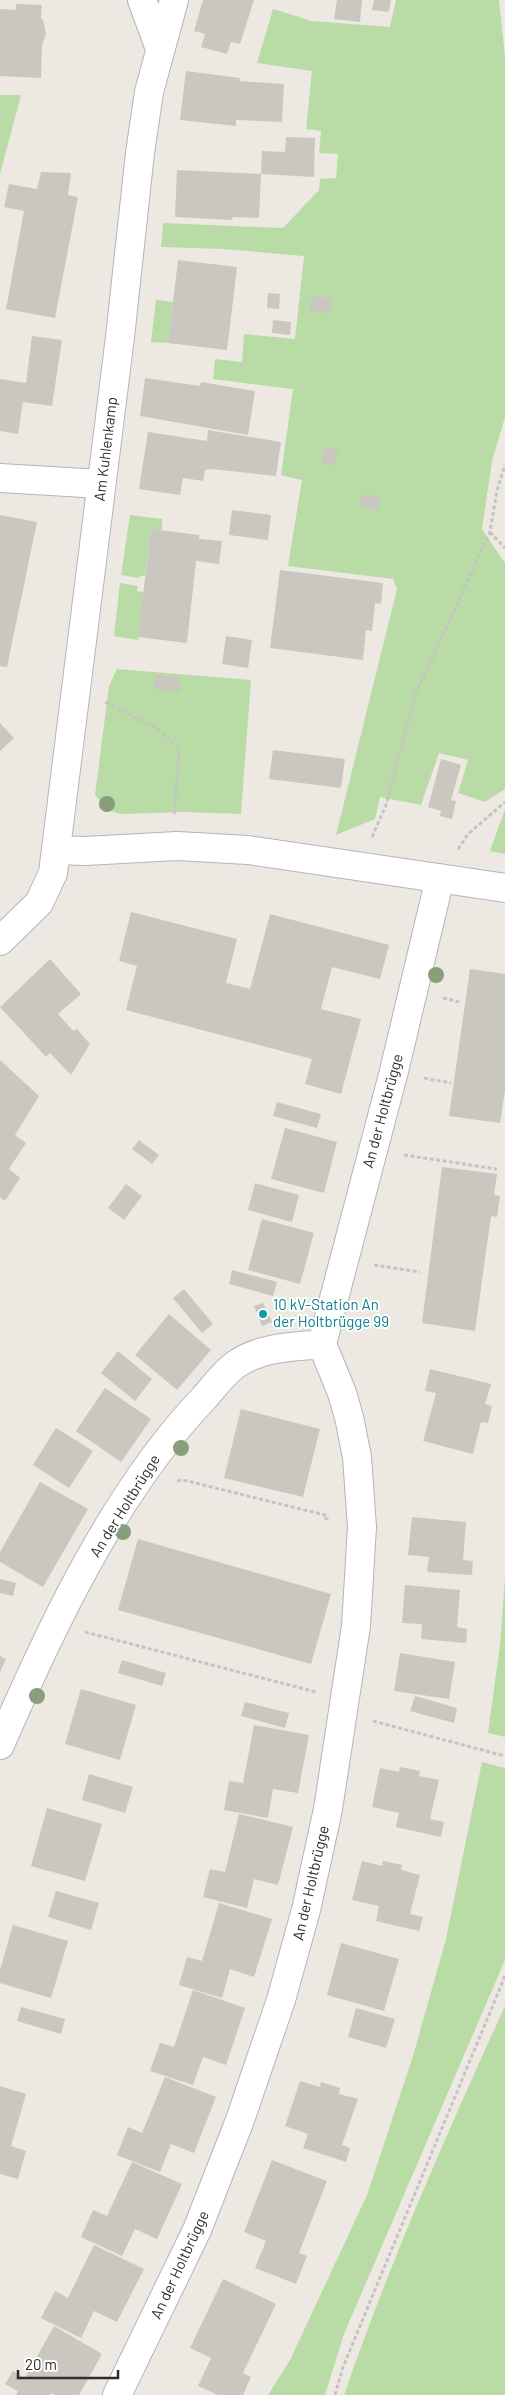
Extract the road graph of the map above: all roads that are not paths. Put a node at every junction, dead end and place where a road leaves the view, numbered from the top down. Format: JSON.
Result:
{"nodes":[{"id":1,"x":142,"y":0,"type":"edge"},
{"id":2,"x":174,"y":0,"type":"edge"},
{"id":3,"x":160,"y":48,"type":"junction"},
{"id":4,"x":0,"y":478,"type":"edge"},
{"id":5,"x":101,"y":484,"type":"junction"},
{"id":6,"x":57,"y":850,"type":"junction"},
{"id":7,"x":440,"y":878,"type":"junction"},
{"id":8,"x":505,"y":888,"type":"edge"},
{"id":9,"x":0,"y":941,"type":"edge"},
{"id":10,"x":322,"y":1344,"type":"junction"},
{"id":11,"x":0,"y":1745,"type":"edge"},
{"id":12,"x":117,"y":2395,"type":"edge"}],
"edges":[{"from":1,"to":3,"type":"street"},
{"from":2,"to":3,"type":"street","name":"Am Kuhlenkamp"},
{"from":3,"to":5,"type":"street","name":"Am Kuhlenkamp"},
{"from":4,"to":5,"type":"street"},
{"from":5,"to":6,"type":"street","name":"Am Kuhlenkamp"},
{"from":6,"to":7,"type":"street"},
{"from":6,"to":9,"type":"street","name":"Am Kuhlenkamp"},
{"from":7,"to":8,"type":"street"},
{"from":7,"to":10,"type":"street","name":"An der Holtbrügge"},
{"from":10,"to":11,"type":"street","name":"An der Holtbrügge"},
{"from":10,"to":12,"type":"street","name":"An der Holtbrügge"}]}
